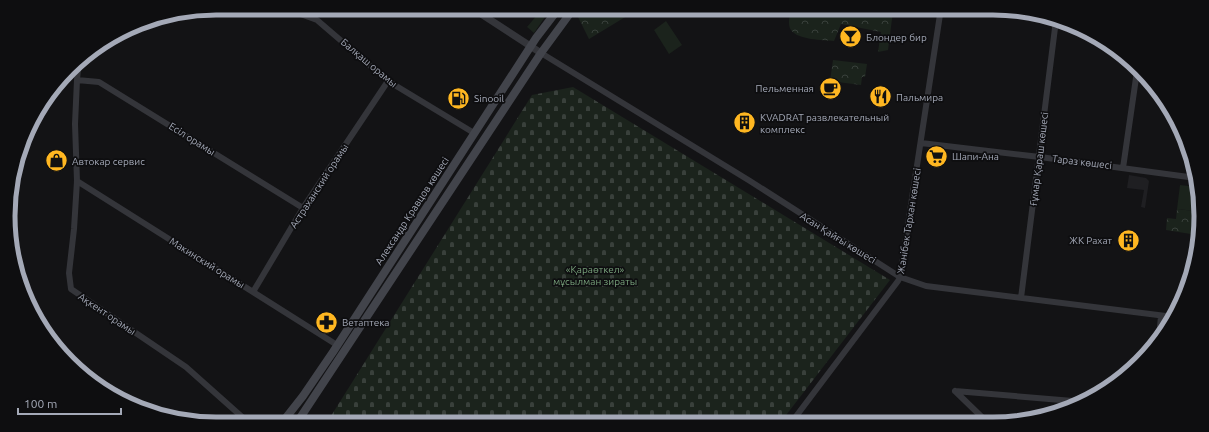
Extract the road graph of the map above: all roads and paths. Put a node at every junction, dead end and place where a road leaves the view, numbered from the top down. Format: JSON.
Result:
{"nodes":[{"id":1,"x":303,"y":15,"type":"edge"},
{"id":2,"x":482,"y":15,"type":"edge"},
{"id":3,"x":554,"y":15,"type":"edge"},
{"id":4,"x":569,"y":15,"type":"edge"},
{"id":5,"x":940,"y":15,"type":"edge"},
{"id":6,"x":1055,"y":25,"type":"edge"},
{"id":7,"x":530,"y":47,"type":"junction"},
{"id":8,"x":541,"y":53,"type":"junction"},
{"id":9,"x":78,"y":70,"type":"edge"},
{"id":10,"x":1136,"y":75,"type":"edge"},
{"id":11,"x":77,"y":80,"type":"junction"},
{"id":12,"x":388,"y":82,"type":"junction"},
{"id":13,"x":474,"y":133,"type":"junction"},
{"id":14,"x":921,"y":143,"type":"junction"},
{"id":15,"x":1040,"y":157,"type":"junction"},
{"id":16,"x":1123,"y":168,"type":"junction"},
{"id":17,"x":1190,"y":177,"type":"edge"},
{"id":18,"x":77,"y":181,"type":"junction"},
{"id":19,"x":303,"y":208,"type":"junction"},
{"id":20,"x":900,"y":277,"type":"junction"},
{"id":21,"x":253,"y":292,"type":"junction"},
{"id":22,"x":1021,"y":298,"type":"junction"},
{"id":23,"x":1161,"y":316,"type":"junction"},
{"id":24,"x":1167,"y":317,"type":"edge"},
{"id":25,"x":1159,"y":329,"type":"edge"},
{"id":26,"x":337,"y":346,"type":"junction"},
{"id":27,"x":1072,"y":401,"type":"edge"},
{"id":28,"x":242,"y":417,"type":"edge"},
{"id":29,"x":286,"y":417,"type":"edge"},
{"id":30,"x":301,"y":417,"type":"edge"},
{"id":31,"x":796,"y":417,"type":"edge"},
{"id":32,"x":982,"y":417,"type":"edge"}],
"edges":[{"from":1,"to":12,"type":"street","name":"Балқаш орамы"},
{"from":2,"to":7,"type":"street"},
{"from":3,"to":7,"type":"main road","name":"Александр Кравцов көшесі"},
{"from":4,"to":8,"type":"main road","name":"Александр Кравцов көшесі"},
{"from":5,"to":14,"type":"street","name":"Жәнібек Тархан көшесі"},
{"from":6,"to":15,"type":"street","name":"Ғұмар Қараш көшесі"},
{"from":7,"to":8,"type":"street"},
{"from":7,"to":13,"type":"main road","name":"Александр Кравцов көшесі"},
{"from":8,"to":20,"type":"street","name":"Асан Қайғы көшесі"},
{"from":8,"to":30,"type":"main road","name":"Александр Кравцов көшесі"},
{"from":9,"to":11,"type":"street","name":"Ақкент орамы"},
{"from":10,"to":16,"type":"street"},
{"from":11,"to":18,"type":"street","name":"Ақкент орамы"},
{"from":11,"to":19,"type":"street","name":"Есіл орамы"},
{"from":12,"to":13,"type":"street","name":"Балқаш орамы"},
{"from":12,"to":19,"type":"street","name":"Астраханский орамы"},
{"from":13,"to":26,"type":"main road","name":"Александр Кравцов көшесі"},
{"from":14,"to":15,"type":"street","name":"Тараз көшесі"},
{"from":14,"to":20,"type":"street","name":"Жәнібек Тархан көшесі"},
{"from":15,"to":16,"type":"street","name":"Тараз көшесі"},
{"from":15,"to":22,"type":"street","name":"Ғұмар Қараш көшесі"},
{"from":16,"to":17,"type":"street","name":"Тараз көшесі"},
{"from":18,"to":21,"type":"street","name":"Макинский орамы"},
{"from":18,"to":28,"type":"street","name":"Ақкент орамы"},
{"from":19,"to":21,"type":"street","name":"Астраханский орамы"},
{"from":20,"to":22,"type":"street","name":"Асан Қайғы көшесі"},
{"from":20,"to":31,"type":"street","name":"Жәнібек Тархан көшесі"},
{"from":21,"to":26,"type":"street","name":"Макинский орамы"},
{"from":22,"to":23,"type":"street","name":"Асан Қайғы көшесі"},
{"from":23,"to":24,"type":"street","name":"Асан Қайғы көшесі"},
{"from":23,"to":25,"type":"street"},
{"from":26,"to":29,"type":"main road","name":"Александр Кравцов көшесі"},
{"from":27,"to":32,"type":"street"}]}
